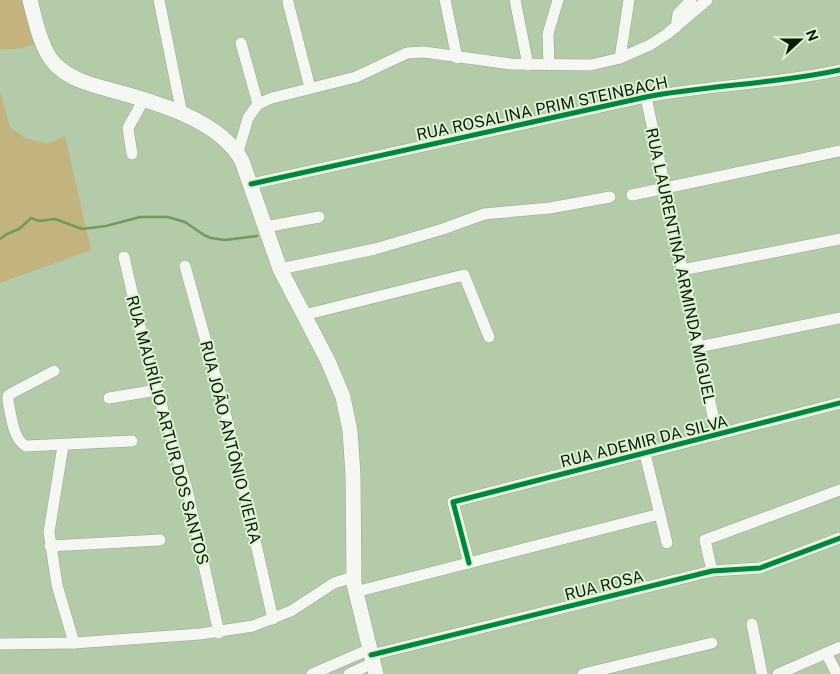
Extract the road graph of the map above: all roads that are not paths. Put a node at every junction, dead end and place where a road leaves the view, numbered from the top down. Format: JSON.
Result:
{"nodes":[{"id":1,"x":30,"y":0,"type":"edge"},
{"id":2,"x":159,"y":0,"type":"edge"},
{"id":3,"x":445,"y":0,"type":"edge"},
{"id":4,"x":515,"y":0,"type":"edge"},
{"id":5,"x":558,"y":0,"type":"edge"},
{"id":6,"x":629,"y":0,"type":"edge"},
{"id":7,"x":691,"y":0,"type":"edge"},
{"id":8,"x":707,"y":0,"type":"edge"},
{"id":9,"x":288,"y":2,"type":"dead end"},
{"id":10,"x":676,"y":27,"type":"junction"},
{"id":11,"x":241,"y":43,"type":"dead end"},
{"id":12,"x":457,"y":58,"type":"junction"},
{"id":13,"x":620,"y":58,"type":"junction"},
{"id":14,"x":528,"y":65,"type":"junction"},
{"id":15,"x":549,"y":66,"type":"junction"},
{"id":16,"x":840,"y":70,"type":"edge"},
{"id":17,"x":310,"y":88,"type":"junction"},
{"id":18,"x":646,"y":97,"type":"junction"},
{"id":19,"x":144,"y":99,"type":"junction"},
{"id":20,"x":258,"y":104,"type":"junction"},
{"id":21,"x":182,"y":114,"type":"junction"},
{"id":22,"x":840,"y":151,"type":"edge"},
{"id":23,"x":238,"y":152,"type":"junction"},
{"id":24,"x":132,"y":154,"type":"dead end"},
{"id":25,"x":251,"y":184,"type":"junction"},
{"id":26,"x":665,"y":188,"type":"junction"},
{"id":27,"x":632,"y":195,"type":"dead end"},
{"id":28,"x":610,"y":197,"type":"dead end"},
{"id":29,"x":319,"y":217,"type":"dead end"},
{"id":30,"x":265,"y":227,"type":"junction"},
{"id":31,"x":840,"y":239,"type":"edge"},
{"id":32,"x":124,"y":257,"type":"dead end"},
{"id":33,"x":185,"y":266,"type":"dead end"},
{"id":34,"x":280,"y":269,"type":"junction"},
{"id":35,"x":682,"y":270,"type":"junction"},
{"id":36,"x":304,"y":315,"type":"junction"},
{"id":37,"x":840,"y":318,"type":"edge"},
{"id":38,"x":490,"y":337,"type":"dead end"},
{"id":39,"x":698,"y":347,"type":"junction"},
{"id":40,"x":54,"y":371,"type":"dead end"},
{"id":41,"x":156,"y":390,"type":"junction"},
{"id":42,"x":109,"y":398,"type":"dead end"},
{"id":43,"x":840,"y":403,"type":"edge"},
{"id":44,"x":717,"y":435,"type":"junction"},
{"id":45,"x":132,"y":441,"type":"dead end"},
{"id":46,"x":62,"y":446,"type":"junction"},
{"id":47,"x":645,"y":454,"type":"junction"},
{"id":48,"x":840,"y":490,"type":"edge"},
{"id":49,"x":660,"y":514,"type":"junction"},
{"id":50,"x":840,"y":538,"type":"edge"},
{"id":51,"x":160,"y":540,"type":"dead end"},
{"id":52,"x":667,"y":543,"type":"dead end"},
{"id":53,"x":50,"y":546,"type":"junction"},
{"id":54,"x":468,"y":563,"type":"junction"},
{"id":55,"x":712,"y":571,"type":"junction"},
{"id":56,"x":354,"y":585,"type":"junction"},
{"id":57,"x":273,"y":619,"type":"junction"},
{"id":58,"x":752,"y":624,"type":"dead end"},
{"id":59,"x":219,"y":632,"type":"junction"},
{"id":60,"x":74,"y":643,"type":"junction"},
{"id":61,"x":712,"y":643,"type":"dead end"},
{"id":62,"x":0,"y":644,"type":"edge"},
{"id":63,"x":840,"y":647,"type":"edge"},
{"id":64,"x":826,"y":653,"type":"junction"},
{"id":65,"x":373,"y":660,"type":"edge"},
{"id":66,"x":312,"y":674,"type":"edge"},
{"id":67,"x":349,"y":674,"type":"edge"},
{"id":68,"x":583,"y":674,"type":"edge"},
{"id":69,"x":762,"y":674,"type":"edge"},
{"id":70,"x":778,"y":674,"type":"edge"},
{"id":71,"x":837,"y":674,"type":"edge"}],
"edges":[{"from":1,"to":19,"type":"main road"},
{"from":2,"to":21,"type":"street"},
{"from":3,"to":12,"type":"street"},
{"from":4,"to":14,"type":"street"},
{"from":5,"to":15,"type":"street"},
{"from":6,"to":13,"type":"street"},
{"from":7,"to":10,"type":"street"},
{"from":8,"to":10,"type":"street"},
{"from":9,"to":17,"type":"street"},
{"from":10,"to":13,"type":"street"},
{"from":11,"to":20,"type":"street"},
{"from":12,"to":14,"type":"street"},
{"from":12,"to":17,"type":"street"},
{"from":13,"to":15,"type":"street"},
{"from":14,"to":15,"type":"street"},
{"from":16,"to":18,"type":"street","name":"RUA ROSALINA PRIM STEINBACH"},
{"from":17,"to":20,"type":"street"},
{"from":18,"to":25,"type":"street","name":"RUA ROSALINA PRIM STEINBACH"},
{"from":18,"to":26,"type":"street","name":"RUA LAURENTINA ARMINDA MIGUEL"},
{"from":19,"to":21,"type":"main road"},
{"from":19,"to":24,"type":"street"},
{"from":20,"to":23,"type":"street"},
{"from":21,"to":23,"type":"main road"},
{"from":22,"to":26,"type":"street"},
{"from":23,"to":25,"type":"main road"},
{"from":25,"to":30,"type":"main road"},
{"from":26,"to":27,"type":"street"},
{"from":26,"to":35,"type":"street","name":"RUA LAURENTINA ARMINDA MIGUEL"},
{"from":28,"to":34,"type":"street"},
{"from":29,"to":30,"type":"street"},
{"from":30,"to":34,"type":"main road"},
{"from":31,"to":35,"type":"street"},
{"from":32,"to":41,"type":"street","name":"RUA MAURÍLIO ARTUR DOS SANTOS"},
{"from":33,"to":57,"type":"street","name":"RUA JOÃO ANTÔNIO VIEIRA"},
{"from":34,"to":36,"type":"main road"},
{"from":35,"to":39,"type":"street","name":"RUA LAURENTINA ARMINDA MIGUEL"},
{"from":36,"to":38,"type":"street"},
{"from":36,"to":56,"type":"main road"},
{"from":37,"to":39,"type":"street"},
{"from":39,"to":44,"type":"street","name":"RUA LAURENTINA ARMINDA MIGUEL"},
{"from":40,"to":46,"type":"street"},
{"from":41,"to":42,"type":"street"},
{"from":41,"to":59,"type":"street","name":"RUA MAURÍLIO ARTUR DOS SANTOS"},
{"from":43,"to":44,"type":"street","name":"RUA ADEMIR DA SILVA"},
{"from":44,"to":47,"type":"street","name":"RUA ADEMIR DA SILVA"},
{"from":45,"to":46,"type":"street"},
{"from":46,"to":53,"type":"street"},
{"from":47,"to":49,"type":"street"},
{"from":47,"to":54,"type":"street","name":"RUA ADEMIR DA SILVA"},
{"from":48,"to":55,"type":"street"},
{"from":49,"to":52,"type":"street"},
{"from":49,"to":54,"type":"street"},
{"from":50,"to":55,"type":"street","name":"RUA ROSA"},
{"from":51,"to":53,"type":"street"},
{"from":53,"to":60,"type":"street"},
{"from":54,"to":56,"type":"street"},
{"from":55,"to":65,"type":"street","name":"RUA ROSA"},
{"from":56,"to":57,"type":"street"},
{"from":56,"to":65,"type":"main road"},
{"from":57,"to":59,"type":"street"},
{"from":58,"to":69,"type":"street"},
{"from":59,"to":60,"type":"street"},
{"from":60,"to":62,"type":"street"},
{"from":61,"to":68,"type":"street"},
{"from":63,"to":64,"type":"street"},
{"from":64,"to":70,"type":"street"},
{"from":64,"to":71,"type":"street"},
{"from":65,"to":66,"type":"street"},
{"from":65,"to":67,"type":"street"}]}
